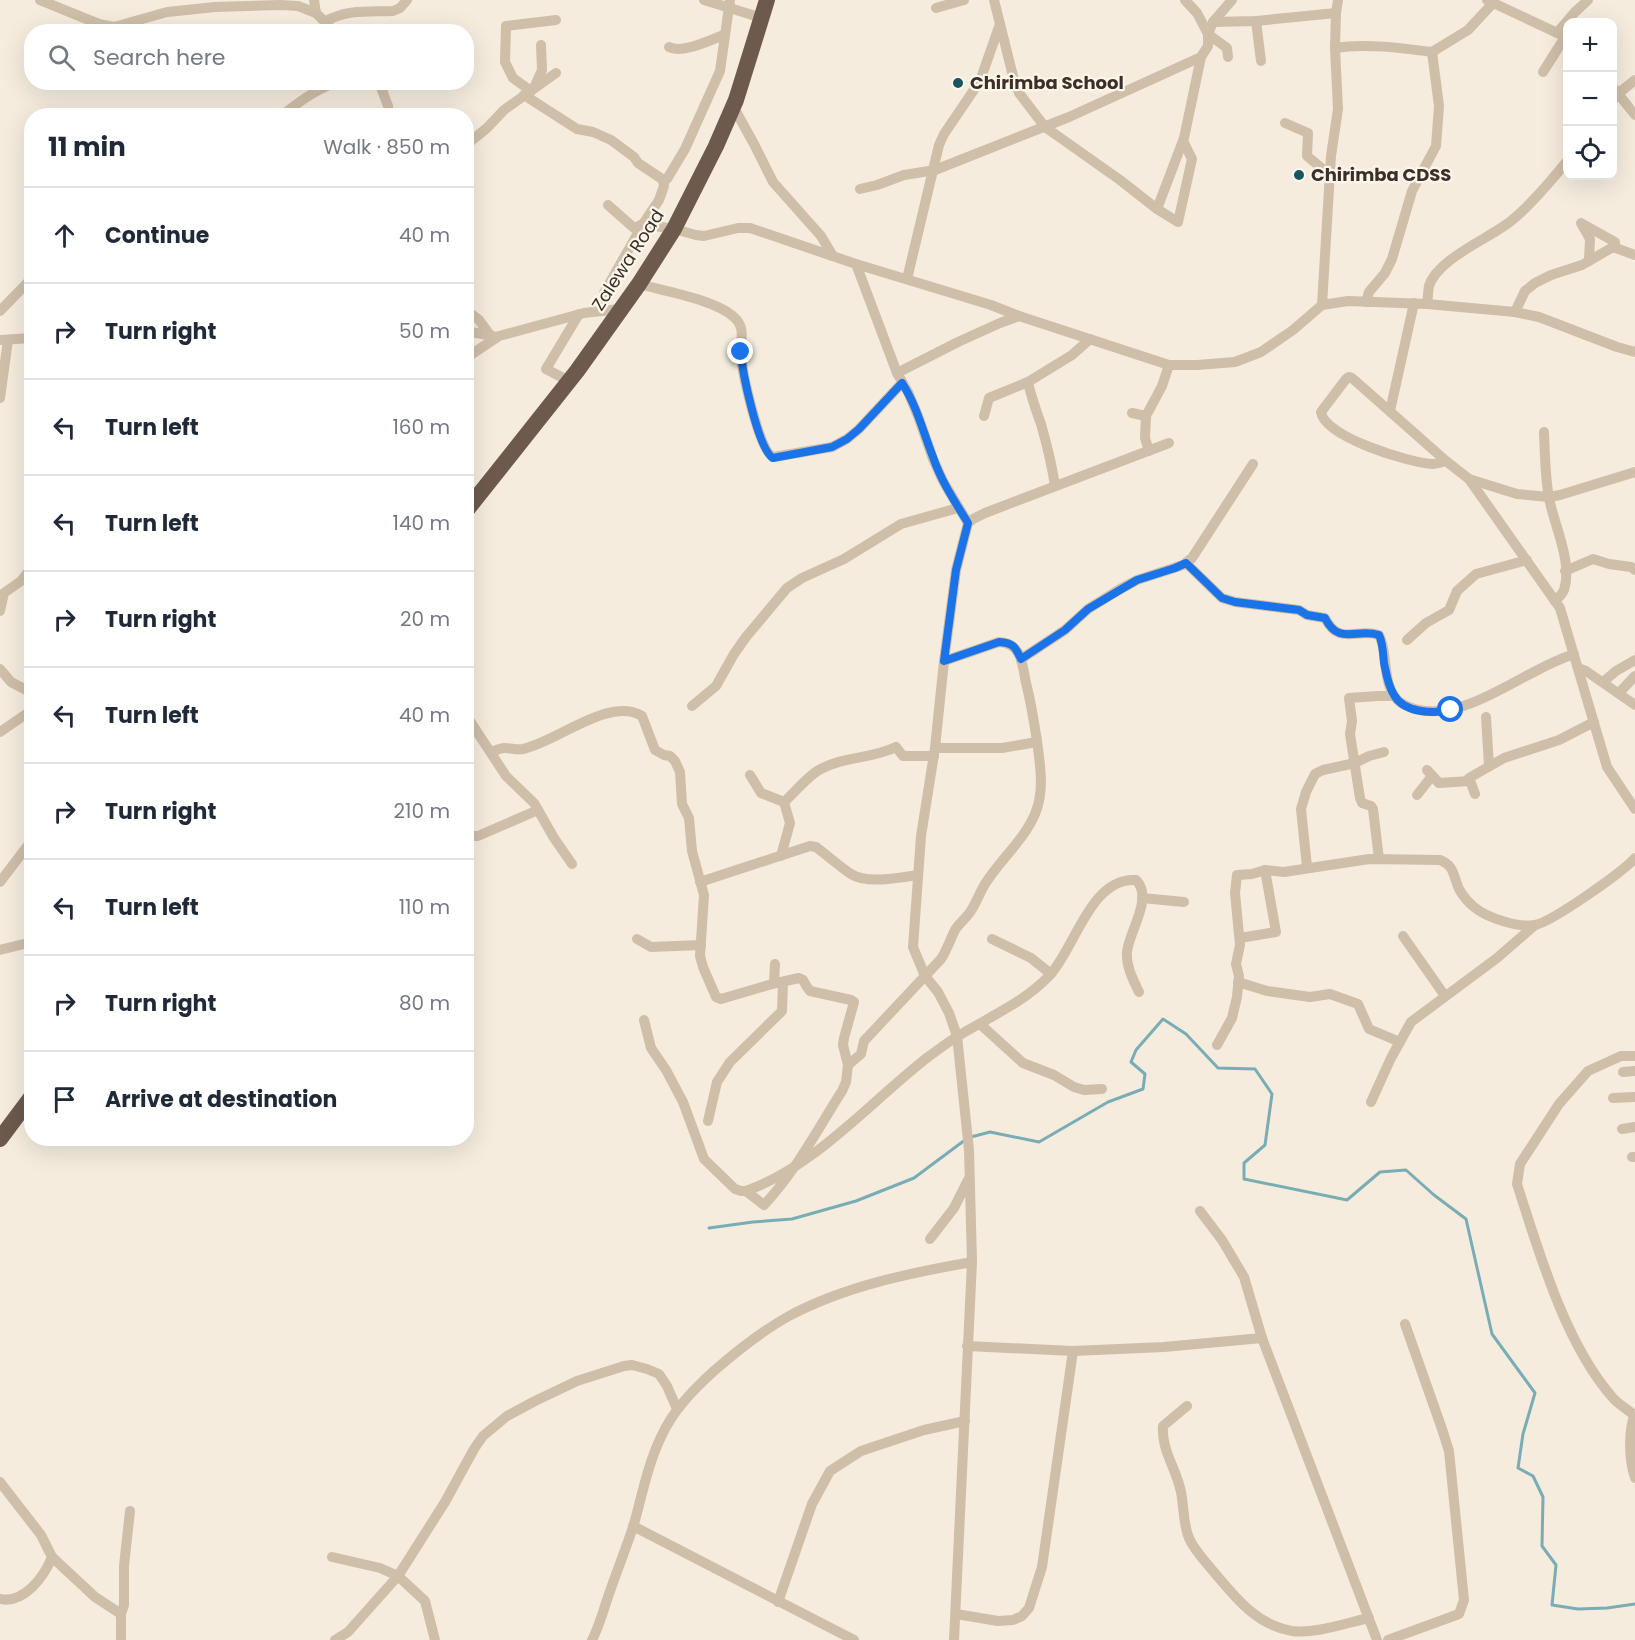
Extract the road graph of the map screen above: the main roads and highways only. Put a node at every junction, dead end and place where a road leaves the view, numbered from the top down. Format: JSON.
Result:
{"nodes":[{"id":1,"x":767,"y":0,"type":"edge"},
{"id":2,"x":474,"y":502,"type":"edge"},
{"id":3,"x":24,"y":1107,"type":"edge"},
{"id":4,"x":0,"y":1139,"type":"edge"}],
"edges":[{"from":1,"to":2,"type":"highway","name":"Zalewa Road"},
{"from":3,"to":4,"type":"highway"}]}
